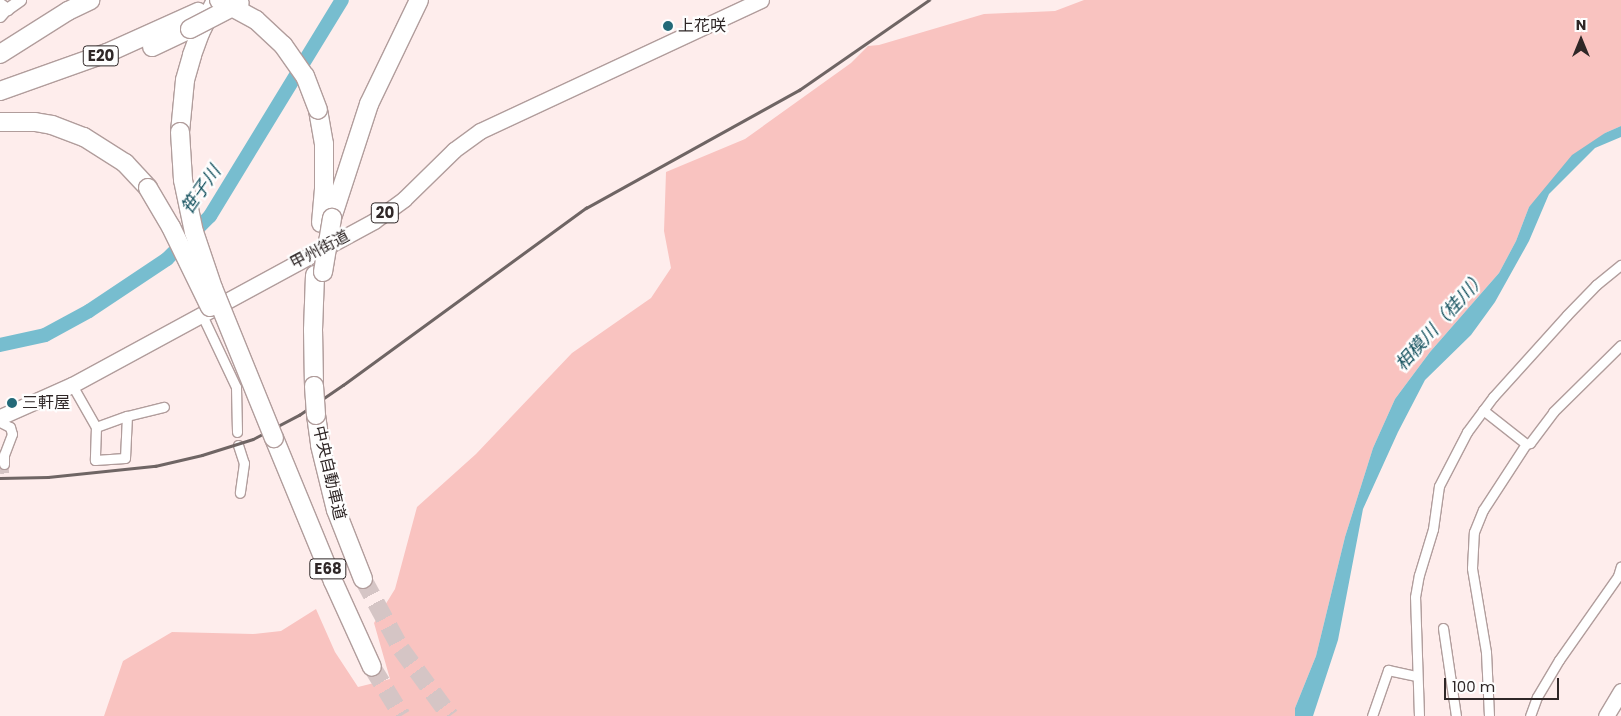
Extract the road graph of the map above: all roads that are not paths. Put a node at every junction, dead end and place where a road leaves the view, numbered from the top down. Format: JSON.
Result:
{"nodes":[{"id":1,"x":20,"y":0,"type":"edge"},
{"id":2,"x":75,"y":0,"type":"edge"},
{"id":3,"x":91,"y":0,"type":"edge"},
{"id":4,"x":218,"y":0,"type":"edge"},
{"id":5,"x":244,"y":0,"type":"edge"},
{"id":6,"x":761,"y":0,"type":"edge"},
{"id":7,"x":417,"y":4,"type":"edge"},
{"id":8,"x":2,"y":10,"type":"edge"},
{"id":9,"x":4,"y":51,"type":"edge"},
{"id":10,"x":0,"y":90,"type":"edge"},
{"id":11,"x":0,"y":103,"type":"edge"},
{"id":12,"x":0,"y":122,"type":"edge"},
{"id":13,"x":327,"y":221,"type":"junction"},
{"id":14,"x":1621,"y":265,"type":"edge"},
{"id":15,"x":201,"y":313,"type":"junction"},
{"id":16,"x":1621,"y":345,"type":"edge"},
{"id":17,"x":72,"y":385,"type":"junction"},
{"id":18,"x":164,"y":407,"type":"dead end"},
{"id":19,"x":1483,"y":410,"type":"junction"},
{"id":20,"x":127,"y":416,"type":"junction"},
{"id":21,"x":0,"y":417,"type":"edge"},
{"id":22,"x":0,"y":422,"type":"edge"},
{"id":23,"x":96,"y":427,"type":"junction"},
{"id":24,"x":237,"y":432,"type":"dead end"},
{"id":25,"x":273,"y":438,"type":"junction"},
{"id":26,"x":1526,"y":444,"type":"junction"},
{"id":27,"x":238,"y":445,"type":"dead end"},
{"id":28,"x":4,"y":464,"type":"dead end"},
{"id":29,"x":240,"y":493,"type":"dead end"},
{"id":30,"x":1621,"y":566,"type":"edge"},
{"id":31,"x":363,"y":579,"type":"tunnel mouth"},
{"id":32,"x":1443,"y":628,"type":"dead end"},
{"id":33,"x":372,"y":667,"type":"tunnel mouth"},
{"id":34,"x":1416,"y":676,"type":"junction"},
{"id":35,"x":1621,"y":691,"type":"edge"},
{"id":36,"x":1372,"y":716,"type":"edge"},
{"id":37,"x":1419,"y":716,"type":"edge"},
{"id":38,"x":1456,"y":716,"type":"edge"},
{"id":39,"x":1489,"y":716,"type":"edge"},
{"id":40,"x":1530,"y":716,"type":"edge"},
{"id":41,"x":1606,"y":716,"type":"edge"}],
"edges":[{"from":1,"to":8,"type":"street"},
{"from":2,"to":9,"type":"highway"},
{"from":3,"to":9,"type":"highway"},
{"from":4,"to":10,"type":"highway","number":"E20"},
{"from":4,"to":13,"type":"highway","bridge":true},
{"from":4,"to":25,"type":"highway","bridge":true},
{"from":5,"to":11,"type":"highway","number":"E20","bridge":true},
{"from":6,"to":15,"type":"highway","name":"甲州街道","number":"20"},
{"from":7,"to":13,"type":"highway"},
{"from":12,"to":25,"type":"highway","bridge":true},
{"from":13,"to":31,"type":"highway","name":"中央自動車道","number":"E68","bridge":true},
{"from":14,"to":19,"type":"street"},
{"from":15,"to":17,"type":"highway","name":"甲州街道","number":"20"},
{"from":15,"to":24,"type":"street"},
{"from":16,"to":26,"type":"street"},
{"from":17,"to":21,"type":"highway","name":"甲州街道","number":"20"},
{"from":17,"to":23,"type":"street"},
{"from":18,"to":20,"type":"street"},
{"from":19,"to":26,"type":"street"},
{"from":19,"to":34,"type":"street"},
{"from":20,"to":23,"type":"street"},
{"from":20,"to":23,"type":"street"},
{"from":22,"to":28,"type":"street"},
{"from":25,"to":33,"type":"highway","name":"中央自動車道","number":"E68"},
{"from":26,"to":39,"type":"street"},
{"from":27,"to":29,"type":"street"},
{"from":30,"to":40,"type":"street"},
{"from":32,"to":38,"type":"street"},
{"from":34,"to":36,"type":"street"},
{"from":34,"to":37,"type":"street"},
{"from":35,"to":41,"type":"highway"}]}
